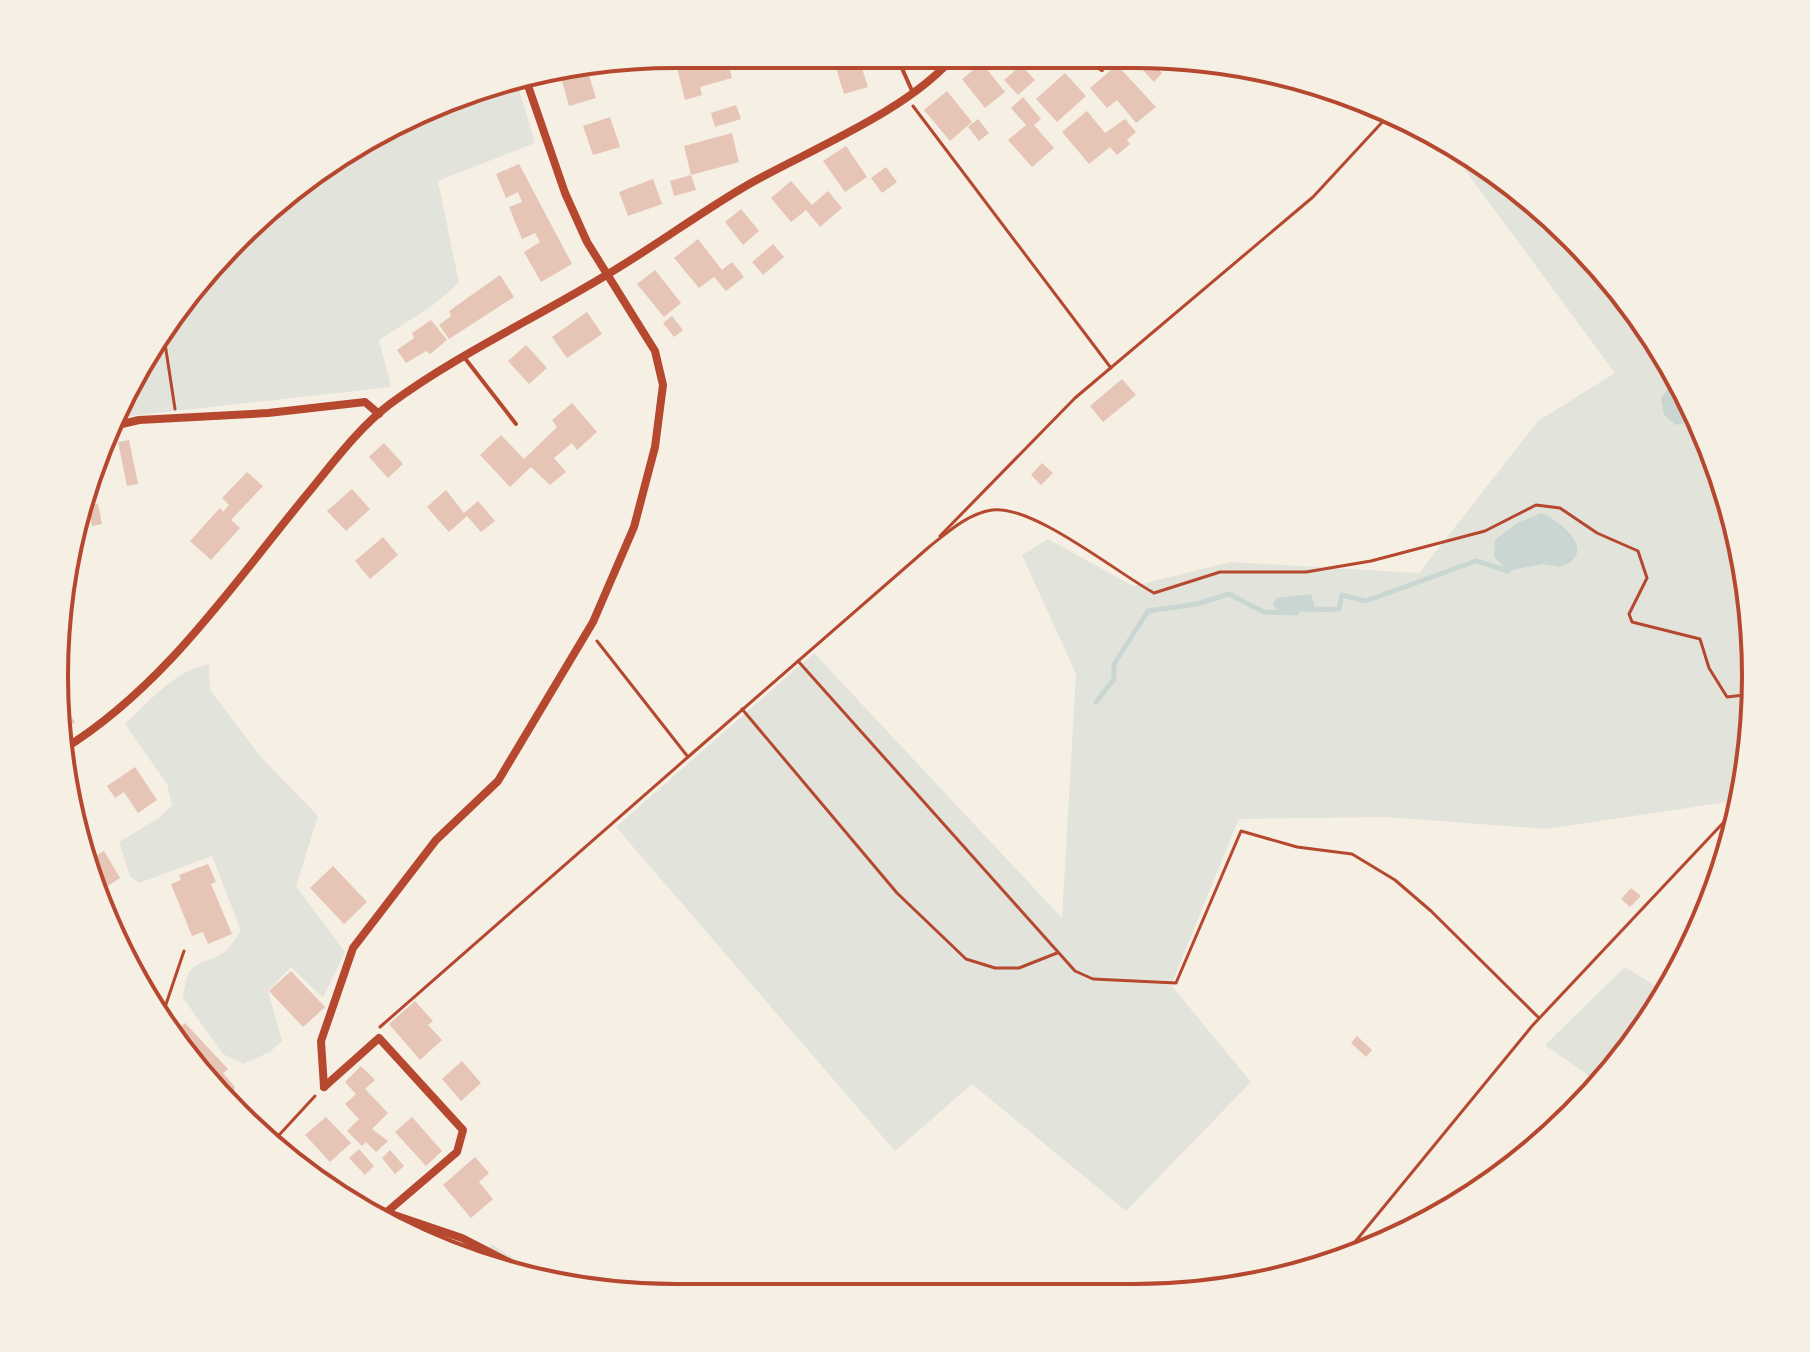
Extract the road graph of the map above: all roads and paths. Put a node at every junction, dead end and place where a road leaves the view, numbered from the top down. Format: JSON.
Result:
{"nodes":[{"id":1,"x":901,"y":68,"type":"edge"},
{"id":2,"x":944,"y":68,"type":"edge"},
{"id":3,"x":1099,"y":68,"type":"edge"},
{"id":4,"x":1102,"y":70,"type":"dead end"},
{"id":5,"x":528,"y":87,"type":"edge"},
{"id":6,"x":911,"y":96,"type":"junction"},
{"id":7,"x":1383,"y":121,"type":"edge"},
{"id":8,"x":608,"y":275,"type":"junction"},
{"id":9,"x":165,"y":346,"type":"edge"},
{"id":10,"x":464,"y":357,"type":"junction"},
{"id":11,"x":1111,"y":368,"type":"junction"},
{"id":12,"x":379,"y":414,"type":"junction"},
{"id":13,"x":176,"y":416,"type":"junction"},
{"id":14,"x":516,"y":424,"type":"dead end"},
{"id":15,"x":123,"y":425,"type":"edge"},
{"id":16,"x":929,"y":547,"type":"junction"},
{"id":17,"x":587,"y":629,"type":"junction"},
{"id":18,"x":797,"y":660,"type":"junction"},
{"id":19,"x":1742,"y":695,"type":"edge"},
{"id":20,"x":742,"y":709,"type":"junction"},
{"id":21,"x":72,"y":743,"type":"edge"},
{"id":22,"x":688,"y":757,"type":"junction"},
{"id":23,"x":1724,"y":822,"type":"edge"},
{"id":24,"x":184,"y":951,"type":"dead end"},
{"id":25,"x":1057,"y":953,"type":"junction"},
{"id":26,"x":165,"y":1006,"type":"edge"},
{"id":27,"x":1539,"y":1018,"type":"junction"},
{"id":28,"x":379,"y":1038,"type":"junction"},
{"id":29,"x":324,"y":1087,"type":"junction"},
{"id":30,"x":278,"y":1136,"type":"edge"},
{"id":31,"x":388,"y":1211,"type":"joint"},
{"id":32,"x":1354,"y":1243,"type":"edge"},
{"id":33,"x":500,"y":1258,"type":"edge"}],
"edges":[{"from":1,"to":6,"type":"lane"},
{"from":2,"to":6,"type":"street"},
{"from":3,"to":4,"type":"lane"},
{"from":5,"to":8,"type":"street"},
{"from":6,"to":8,"type":"street"},
{"from":6,"to":11,"type":"path"},
{"from":7,"to":11,"type":"path"},
{"from":8,"to":10,"type":"street"},
{"from":8,"to":17,"type":"street"},
{"from":9,"to":13,"type":"path"},
{"from":10,"to":12,"type":"street"},
{"from":10,"to":14,"type":"lane"},
{"from":11,"to":16,"type":"path"},
{"from":12,"to":13,"type":"street"},
{"from":12,"to":21,"type":"street"},
{"from":13,"to":15,"type":"street"},
{"from":16,"to":18,"type":"path"},
{"from":16,"to":19,"type":"path"},
{"from":17,"to":22,"type":"path"},
{"from":17,"to":29,"type":"street"},
{"from":18,"to":20,"type":"path"},
{"from":18,"to":25,"type":"path"},
{"from":20,"to":22,"type":"path"},
{"from":20,"to":25,"type":"path"},
{"from":22,"to":28,"type":"path"},
{"from":23,"to":27,"type":"path"},
{"from":24,"to":26,"type":"path"},
{"from":25,"to":27,"type":"path"},
{"from":27,"to":32,"type":"path"},
{"from":28,"to":29,"type":"street"},
{"from":28,"to":31,"type":"street"},
{"from":29,"to":30,"type":"path"},
{"from":31,"to":33,"type":"street"}]}
